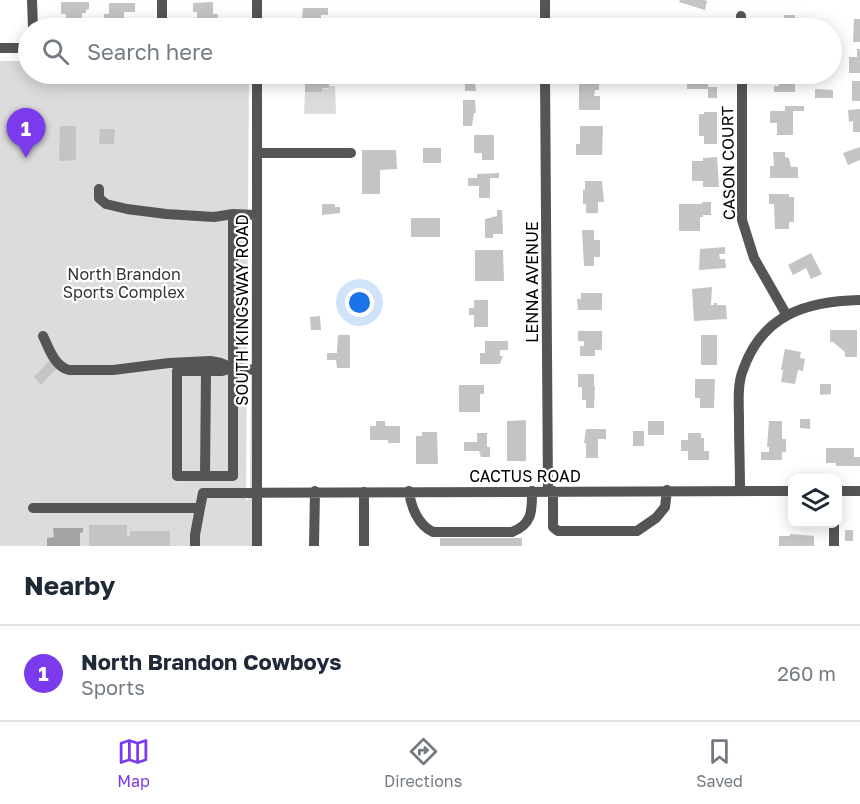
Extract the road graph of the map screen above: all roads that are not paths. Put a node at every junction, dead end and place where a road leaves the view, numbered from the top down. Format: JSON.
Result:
{"nodes":[{"id":1,"x":32,"y":0,"type":"edge"},
{"id":2,"x":162,"y":0,"type":"edge"},
{"id":3,"x":257,"y":0,"type":"edge"},
{"id":4,"x":545,"y":0,"type":"edge"},
{"id":5,"x":33,"y":18,"type":"edge"},
{"id":6,"x":162,"y":18,"type":"edge"},
{"id":7,"x":257,"y":18,"type":"edge"},
{"id":8,"x":545,"y":18,"type":"edge"},
{"id":9,"x":0,"y":48,"type":"edge"},
{"id":10,"x":18,"y":48,"type":"edge"},
{"id":11,"x":257,"y":84,"type":"edge"},
{"id":12,"x":545,"y":84,"type":"edge"},
{"id":13,"x":742,"y":84,"type":"edge"},
{"id":14,"x":257,"y":153,"type":"junction"},
{"id":15,"x":351,"y":153,"type":"dead end"},
{"id":16,"x":99,"y":189,"type":"dead end"},
{"id":17,"x":233,"y":214,"type":"junction"},
{"id":18,"x":257,"y":215,"type":"junction"},
{"id":19,"x":860,"y":300,"type":"edge"},
{"id":20,"x":786,"y":314,"type":"junction"},
{"id":21,"x":43,"y":336,"type":"dead end"},
{"id":22,"x":233,"y":368,"type":"junction"},
{"id":23,"x":257,"y":370,"type":"junction"},
{"id":24,"x":206,"y":371,"type":"junction"},
{"id":25,"x":205,"y":476,"type":"junction"},
{"id":26,"x":667,"y":490,"type":"junction"},
{"id":27,"x":740,"y":490,"type":"junction"},
{"id":28,"x":788,"y":490,"type":"edge"},
{"id":29,"x":315,"y":491,"type":"junction"},
{"id":30,"x":409,"y":491,"type":"junction"},
{"id":31,"x":532,"y":491,"type":"junction"},
{"id":32,"x":550,"y":491,"type":"junction"},
{"id":33,"x":842,"y":491,"type":"edge"},
{"id":34,"x":860,"y":491,"type":"edge"},
{"id":35,"x":257,"y":492,"type":"junction"},
{"id":36,"x":364,"y":492,"type":"junction"},
{"id":37,"x":33,"y":508,"type":"dead end"},
{"id":38,"x":200,"y":508,"type":"junction"},
{"id":39,"x":834,"y":528,"type":"edge"},
{"id":40,"x":195,"y":546,"type":"edge"},
{"id":41,"x":257,"y":546,"type":"edge"},
{"id":42,"x":314,"y":546,"type":"edge"},
{"id":43,"x":364,"y":546,"type":"edge"},
{"id":44,"x":834,"y":546,"type":"edge"}],
"edges":[{"from":1,"to":5,"type":"street"},
{"from":2,"to":6,"type":"street"},
{"from":3,"to":7,"type":"street"},
{"from":4,"to":8,"type":"street"},
{"from":9,"to":10,"type":"street"},
{"from":11,"to":14,"type":"street","name":"SOUTH KINGSWAY ROAD"},
{"from":12,"to":32,"type":"street","name":"LENNA AVENUE"},
{"from":13,"to":20,"type":"street","name":"CASON COURT"},
{"from":14,"to":15,"type":"street"},
{"from":14,"to":18,"type":"street","name":"SOUTH KINGSWAY ROAD"},
{"from":16,"to":17,"type":"street"},
{"from":17,"to":18,"type":"street"},
{"from":17,"to":22,"type":"street"},
{"from":18,"to":23,"type":"street","name":"SOUTH KINGSWAY ROAD"},
{"from":19,"to":20,"type":"street"},
{"from":20,"to":27,"type":"street"},
{"from":21,"to":22,"type":"street"},
{"from":22,"to":23,"type":"street"},
{"from":22,"to":24,"type":"street"},
{"from":22,"to":25,"type":"street"},
{"from":23,"to":35,"type":"street","name":"SOUTH KINGSWAY ROAD"},
{"from":24,"to":25,"type":"street"},
{"from":24,"to":25,"type":"street"},
{"from":26,"to":27,"type":"street","name":"CACTUS ROAD"},
{"from":26,"to":32,"type":"street","name":"CACTUS ROAD"},
{"from":26,"to":32,"type":"street","name":"LENNA AVENUE"},
{"from":27,"to":28,"type":"street","name":"CACTUS ROAD"},
{"from":29,"to":35,"type":"street","name":"CACTUS ROAD"},
{"from":29,"to":36,"type":"street","name":"CACTUS ROAD"},
{"from":29,"to":42,"type":"street"},
{"from":30,"to":31,"type":"street","name":"CACTUS ROAD"},
{"from":30,"to":31,"type":"street"},
{"from":30,"to":36,"type":"street","name":"CACTUS ROAD"},
{"from":31,"to":32,"type":"street","name":"CACTUS ROAD"},
{"from":33,"to":34,"type":"street"},
{"from":35,"to":38,"type":"street","name":"CACTUS ROAD"},
{"from":35,"to":41,"type":"street","name":"SOUTH KINGSWAY ROAD"},
{"from":36,"to":43,"type":"street"},
{"from":37,"to":38,"type":"street"},
{"from":38,"to":40,"type":"street"},
{"from":39,"to":44,"type":"street"}]}
